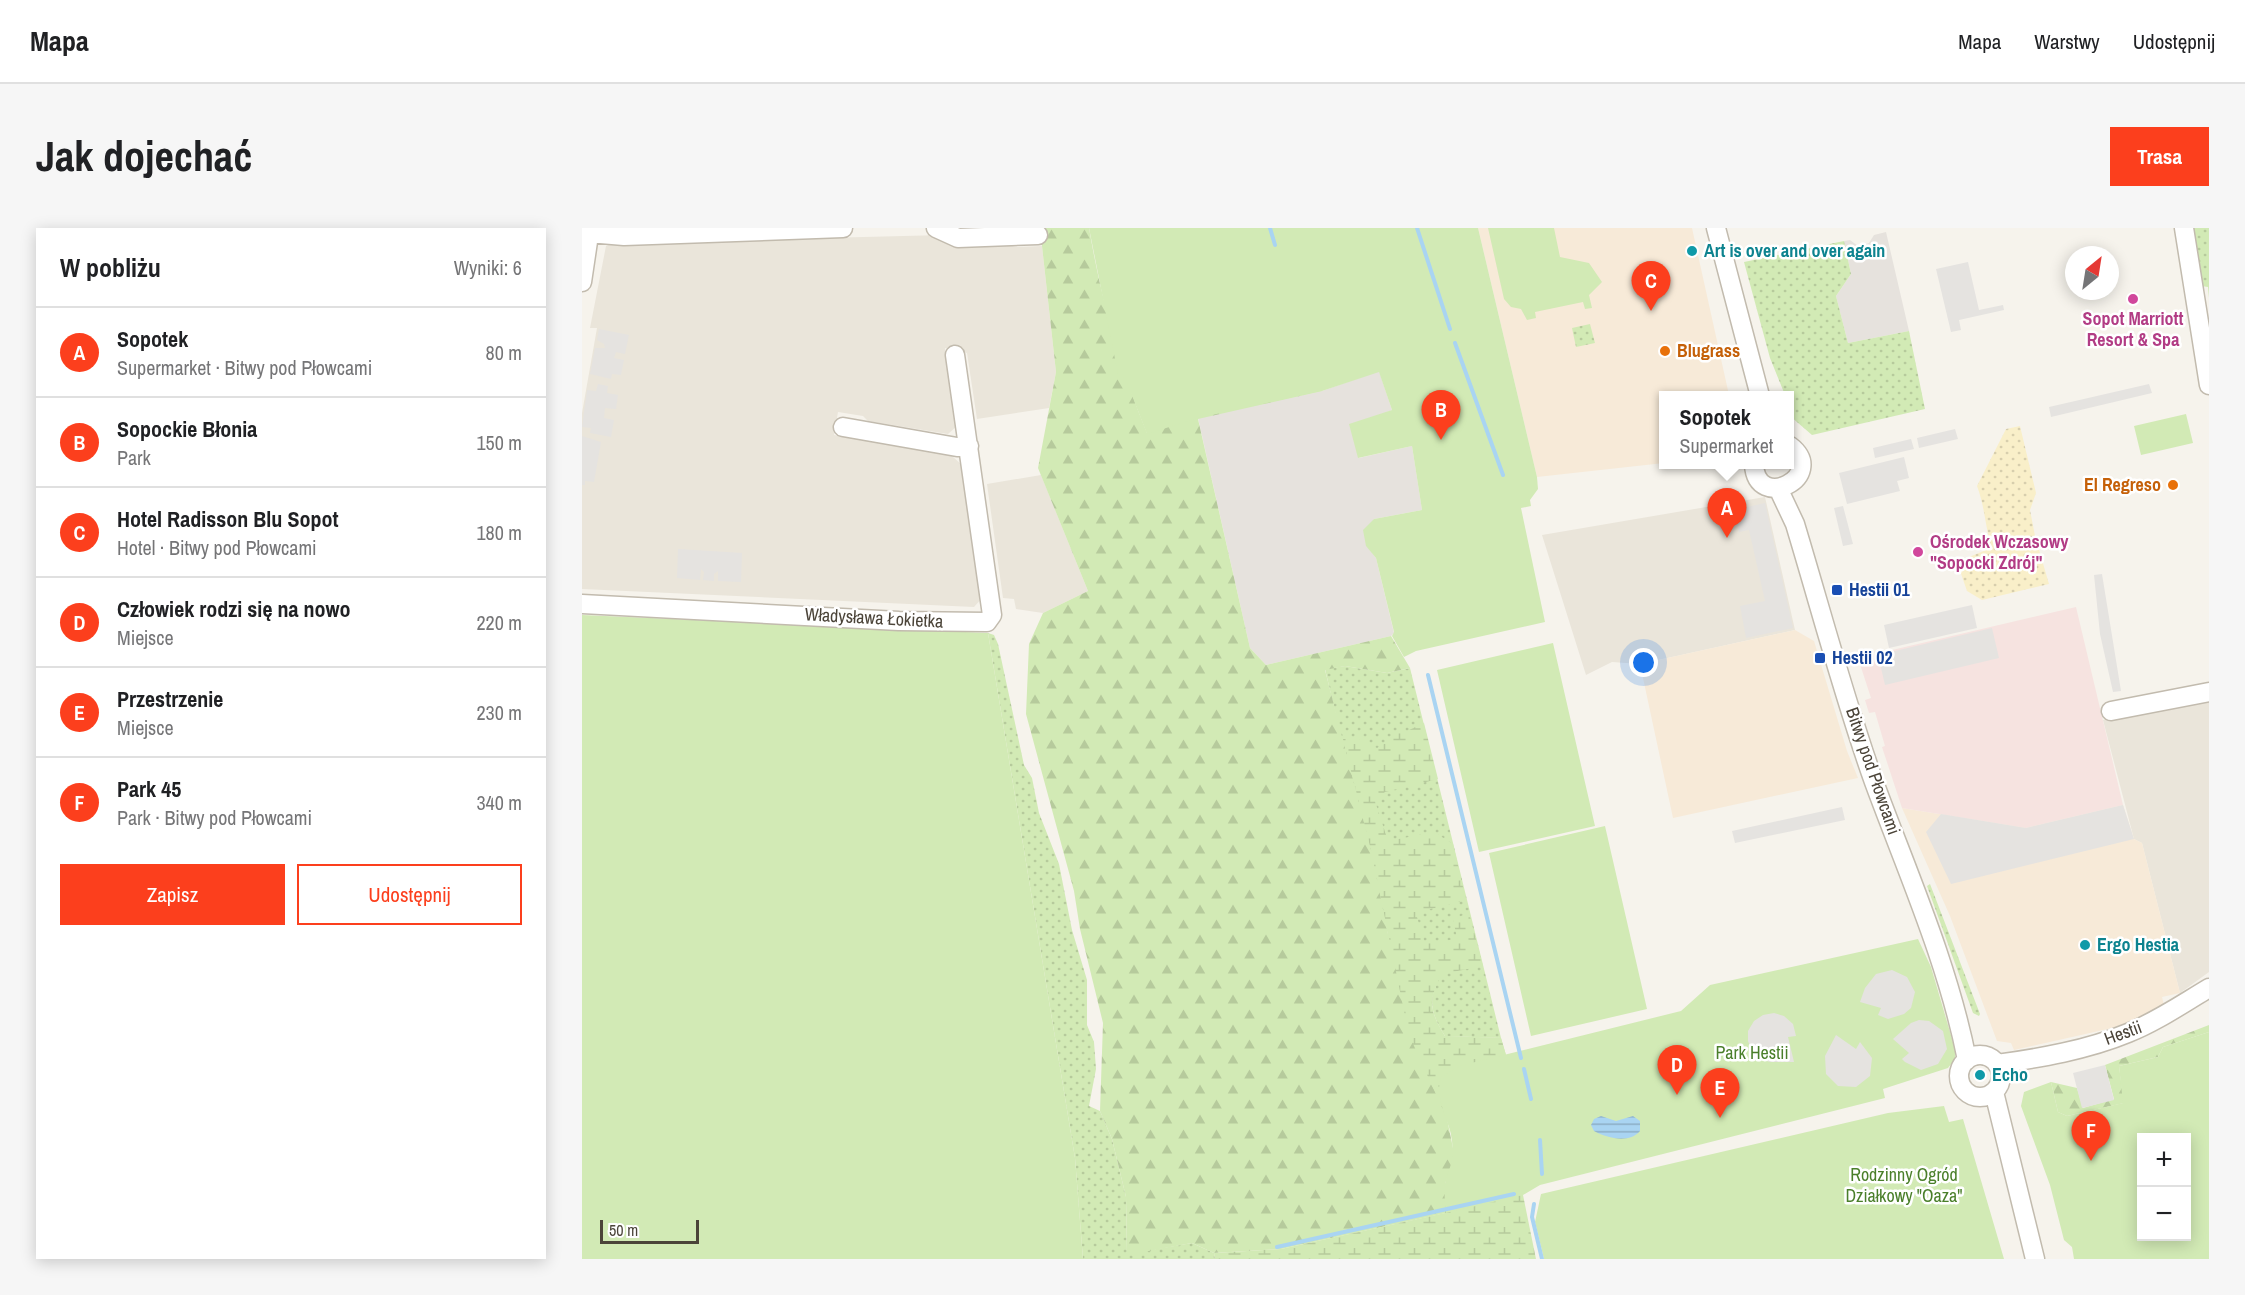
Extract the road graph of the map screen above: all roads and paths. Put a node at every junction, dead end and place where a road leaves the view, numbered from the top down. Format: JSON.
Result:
{"nodes":[{"id":1,"x":843,"y":228,"type":"edge"},
{"id":2,"x":936,"y":228,"type":"edge"},
{"id":3,"x":1716,"y":228,"type":"edge"},
{"id":4,"x":2184,"y":228,"type":"edge"},
{"id":5,"x":590,"y":231,"type":"edge"},
{"id":6,"x":1038,"y":235,"type":"dead end"},
{"id":7,"x":582,"y":282,"type":"edge"},
{"id":8,"x":955,"y":355,"type":"dead end"},
{"id":9,"x":2209,"y":385,"type":"edge"},
{"id":10,"x":1759,"y":391,"type":"edge"},
{"id":11,"x":843,"y":427,"type":"dead end"},
{"id":12,"x":969,"y":446,"type":"junction"},
{"id":13,"x":1794,"y":450,"type":"edge"},
{"id":14,"x":1754,"y":469,"type":"edge"},
{"id":15,"x":1784,"y":486,"type":"junction"},
{"id":16,"x":582,"y":604,"type":"edge"},
{"id":17,"x":2209,"y":692,"type":"edge"},
{"id":18,"x":2111,"y":711,"type":"dead end"},
{"id":19,"x":2209,"y":988,"type":"edge"},
{"id":20,"x":1973,"y":1057,"type":"junction"},
{"id":21,"x":1993,"y":1083,"type":"junction"},
{"id":22,"x":2035,"y":1259,"type":"edge"}],
"edges":[{"from":1,"to":5,"type":"street"},
{"from":2,"to":6,"type":"street"},
{"from":3,"to":10,"type":"street"},
{"from":4,"to":9,"type":"street"},
{"from":5,"to":7,"type":"street"},
{"from":8,"to":12,"type":"street","name":"Władysława Łokietka"},
{"from":11,"to":12,"type":"street"},
{"from":12,"to":16,"type":"street","name":"Władysława Łokietka"},
{"from":13,"to":15,"type":"street"},
{"from":14,"to":15,"type":"street"},
{"from":15,"to":20,"type":"street","name":"Bitwy pod Płowcami"},
{"from":17,"to":18,"type":"street"},
{"from":19,"to":21,"type":"street","name":"Hestii"},
{"from":20,"to":21,"type":"street"},
{"from":20,"to":21,"type":"street"},
{"from":21,"to":22,"type":"street"}]}
